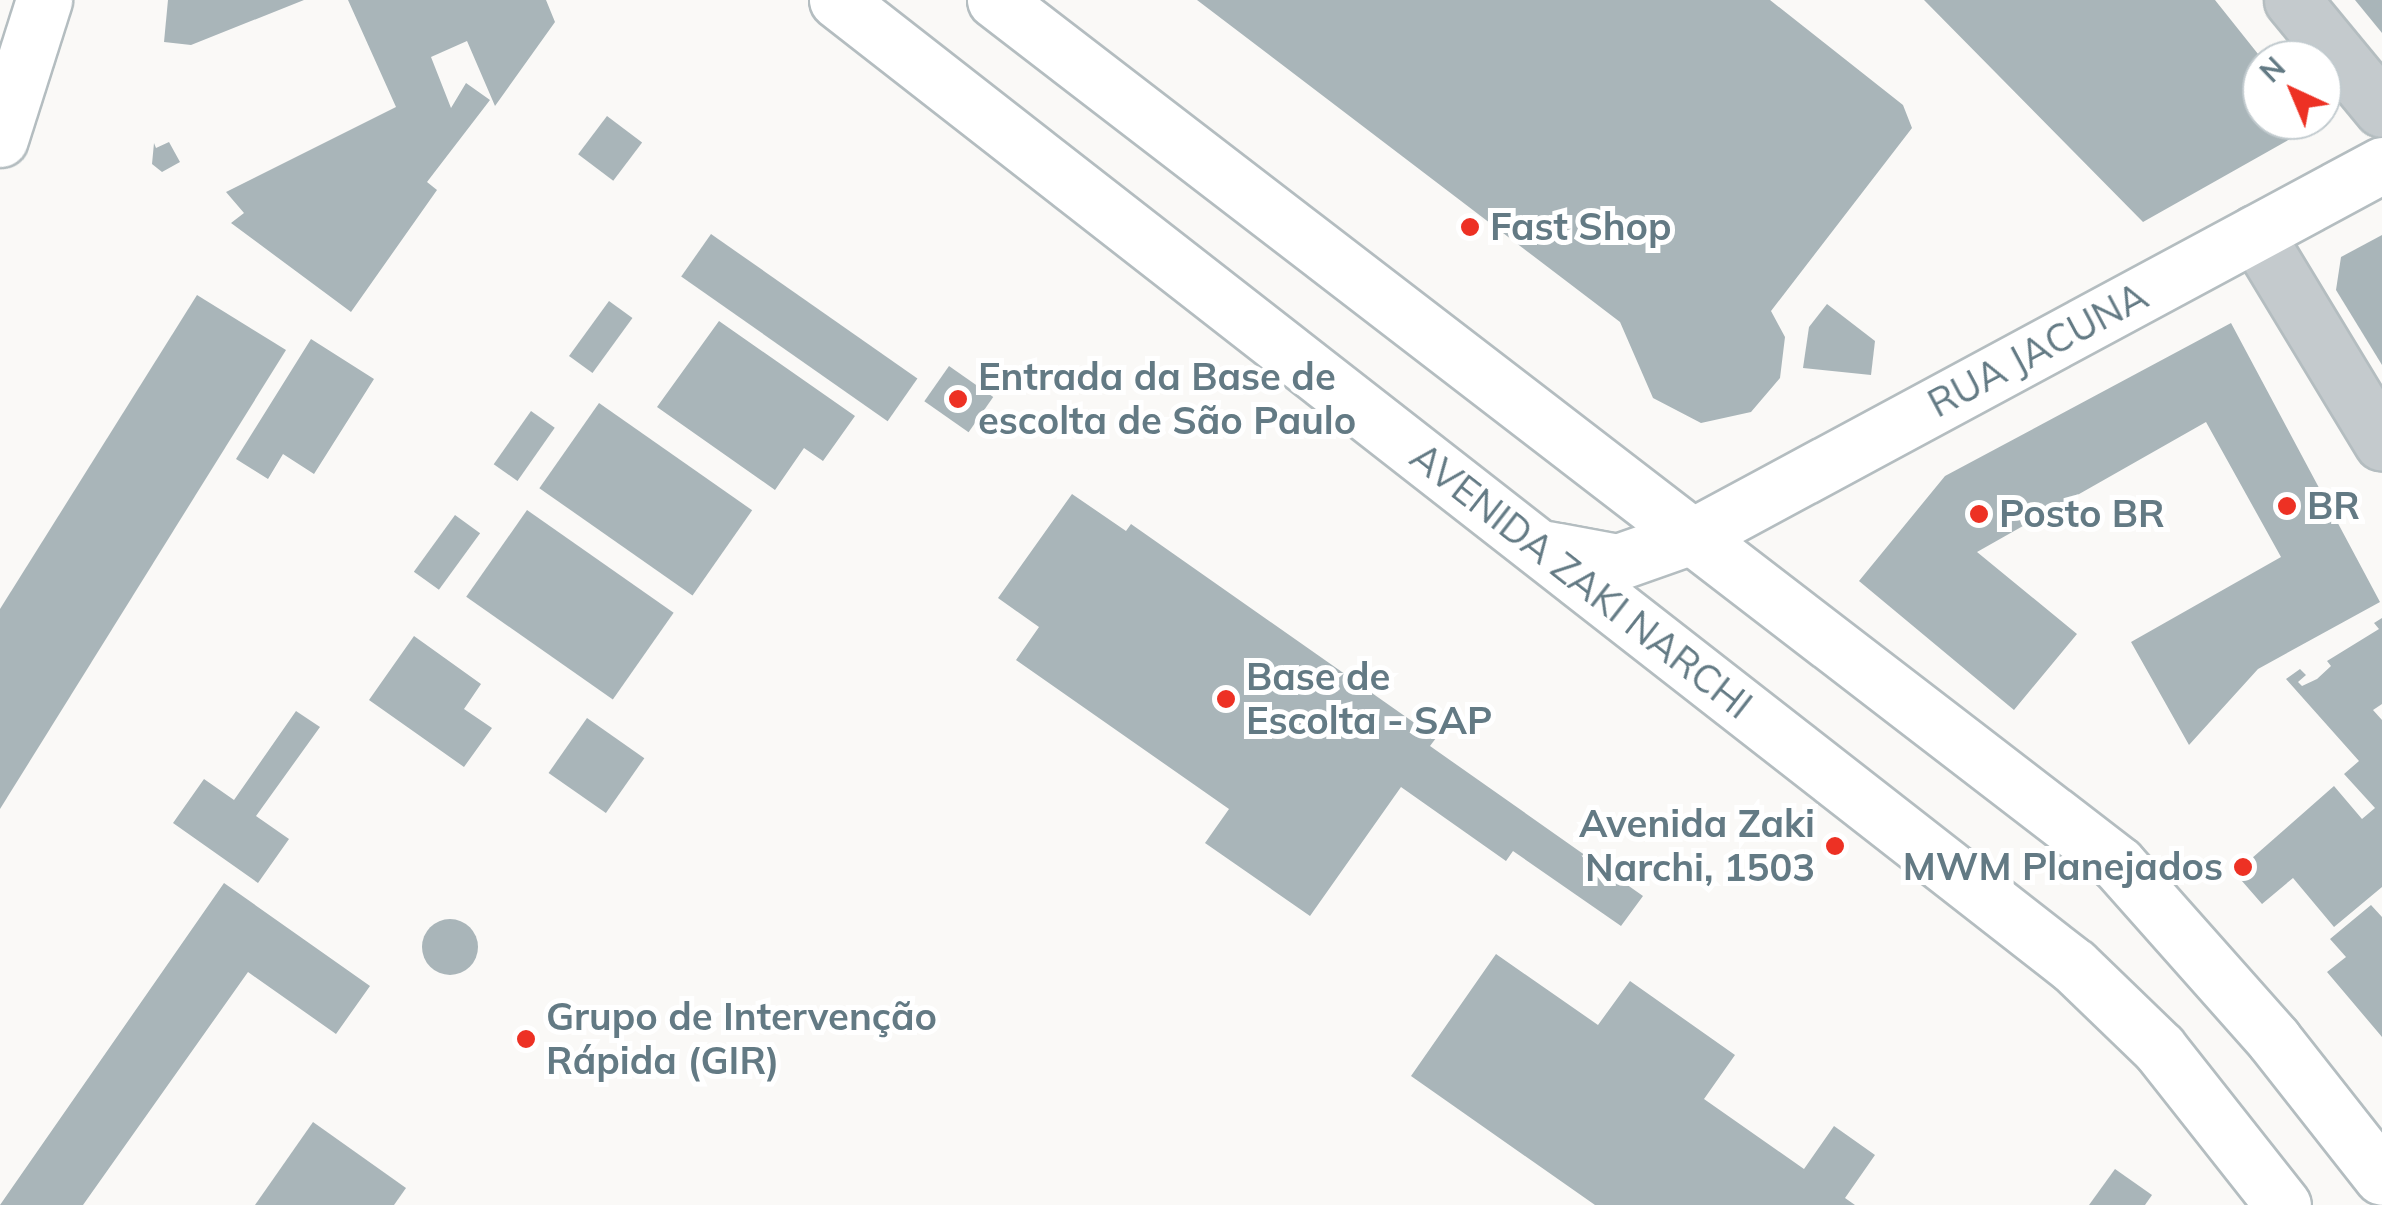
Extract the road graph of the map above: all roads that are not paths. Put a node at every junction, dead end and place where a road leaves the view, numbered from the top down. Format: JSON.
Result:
{"nodes":[{"id":1,"x":44,"y":0,"type":"edge"},
{"id":2,"x":836,"y":0,"type":"edge"},
{"id":3,"x":996,"y":0,"type":"edge"},
{"id":4,"x":2292,"y":0,"type":"edge"},
{"id":5,"x":2382,"y":110,"type":"edge"},
{"id":6,"x":0,"y":139,"type":"edge"},
{"id":7,"x":2382,"y":165,"type":"edge"},
{"id":8,"x":2256,"y":233,"type":"junction"},
{"id":9,"x":2382,"y":443,"type":"edge"},
{"id":10,"x":1694,"y":535,"type":"junction"},
{"id":11,"x":1535,"y":545,"type":"junction"},
{"id":12,"x":2382,"y":1176,"type":"edge"},
{"id":13,"x":2283,"y":1205,"type":"edge"}],
"edges":[{"from":1,"to":6,"type":"main road"},
{"from":2,"to":11,"type":"main road","name":"AVENIDA ZAKI NARCHI"},
{"from":3,"to":10,"type":"main road"},
{"from":4,"to":5,"type":"street"},
{"from":7,"to":8,"type":"main road","name":"RUA JACUNA"},
{"from":8,"to":9,"type":"street"},
{"from":8,"to":10,"type":"main road","name":"RUA JACUNA"},
{"from":10,"to":11,"type":"main road","name":"RUA JACUNA"},
{"from":10,"to":12,"type":"main road"},
{"from":11,"to":13,"type":"main road","name":"AVENIDA ZAKI NARCHI"}]}
